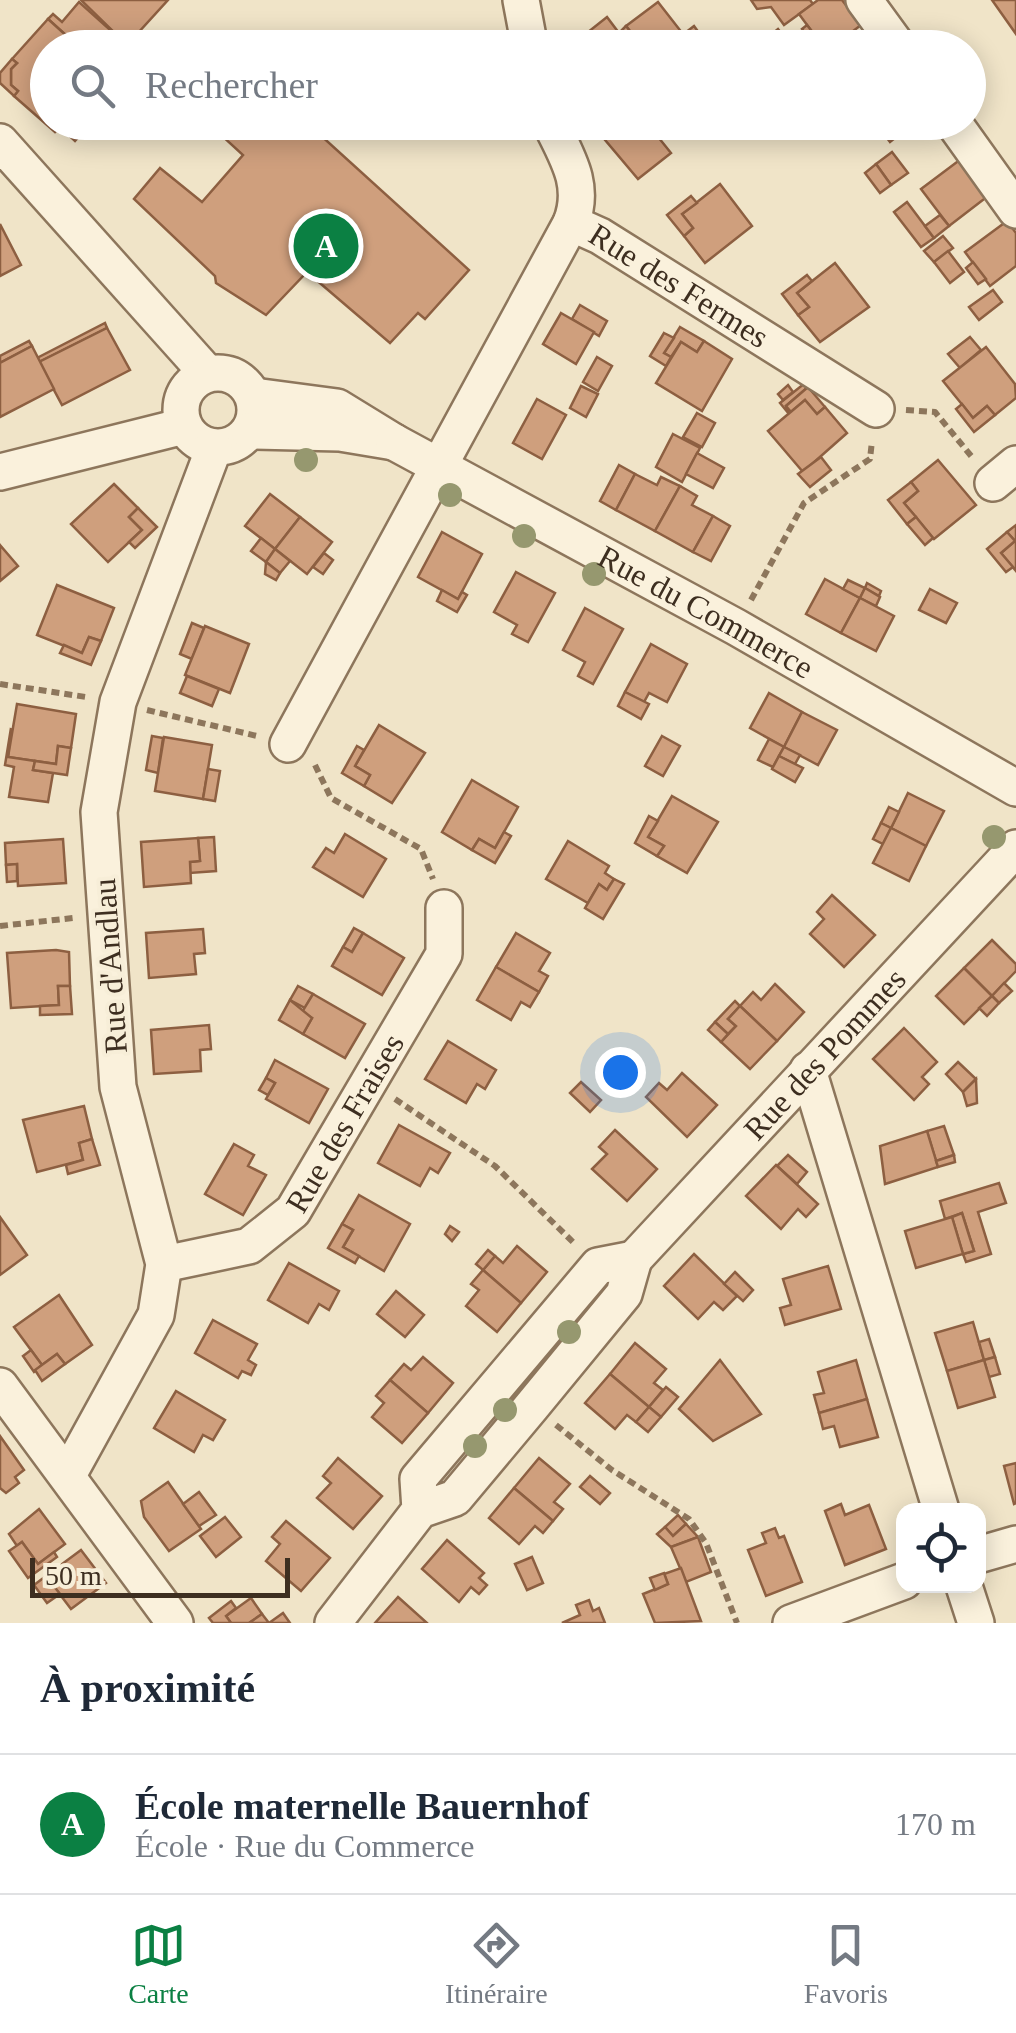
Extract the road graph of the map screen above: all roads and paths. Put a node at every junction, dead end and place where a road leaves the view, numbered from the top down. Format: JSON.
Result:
{"nodes":[{"id":1,"x":521,"y":0,"type":"edge"},
{"id":2,"x":864,"y":0,"type":"edge"},
{"id":3,"x":527,"y":30,"type":"edge"},
{"id":4,"x":886,"y":30,"type":"edge"},
{"id":5,"x":559,"y":140,"type":"edge"},
{"id":6,"x":966,"y":140,"type":"edge"},
{"id":7,"x":0,"y":142,"type":"edge"},
{"id":8,"x":1016,"y":210,"type":"edge"},
{"id":9,"x":571,"y":223,"type":"junction"},
{"id":10,"x":207,"y":373,"type":"junction"},
{"id":11,"x":254,"y":396,"type":"junction"},
{"id":12,"x":876,"y":409,"type":"junction"},
{"id":13,"x":184,"y":426,"type":"junction"},
{"id":14,"x":250,"y":431,"type":"junction"},
{"id":15,"x":394,"y":442,"type":"junction"},
{"id":16,"x":214,"y":448,"type":"junction"},
{"id":17,"x":439,"y":464,"type":"junction"},
{"id":18,"x":0,"y":472,"type":"edge"},
{"id":19,"x":1004,"y":473,"type":"edge"},
{"id":20,"x":736,"y":628,"type":"junction"},
{"id":21,"x":0,"y":684,"type":"edge"},
{"id":22,"x":118,"y":702,"type":"junction"},
{"id":23,"x":288,"y":744,"type":"junction"},
{"id":24,"x":1016,"y":788,"type":"edge"},
{"id":25,"x":1016,"y":848,"type":"edge"},
{"id":26,"x":444,"y":908,"type":"joint"},
{"id":27,"x":106,"y":914,"type":"junction"},
{"id":28,"x":0,"y":926,"type":"edge"},
{"id":29,"x":808,"y":1070,"type":"junction"},
{"id":30,"x":369,"y":1082,"type":"junction"},
{"id":31,"x":634,"y":1259,"type":"junction"},
{"id":32,"x":164,"y":1264,"type":"junction"},
{"id":33,"x":598,"y":1266,"type":"junction"},
{"id":34,"x":0,"y":1386,"type":"edge"},
{"id":35,"x":532,"y":1406,"type":"junction"},
{"id":36,"x":68,"y":1474,"type":"junction"},
{"id":37,"x":940,"y":1503,"type":"edge"},
{"id":38,"x":420,"y":1510,"type":"junction"},
{"id":39,"x":1016,"y":1544,"type":"edge"},
{"id":40,"x":986,"y":1553,"type":"edge"},
{"id":41,"x":896,"y":1585,"type":"edge"},
{"id":42,"x":966,"y":1593,"type":"edge"},
{"id":43,"x":175,"y":1623,"type":"edge"},
{"id":44,"x":334,"y":1623,"type":"edge"},
{"id":45,"x":737,"y":1623,"type":"edge"},
{"id":46,"x":791,"y":1623,"type":"edge"},
{"id":47,"x":976,"y":1623,"type":"edge"}],
"edges":[{"from":1,"to":3,"type":"street"},
{"from":2,"to":4,"type":"street"},
{"from":5,"to":9,"type":"street","name":"Rue des Fermes"},
{"from":6,"to":8,"type":"street"},
{"from":7,"to":10,"type":"street"},
{"from":9,"to":12,"type":"street","name":"Rue des Fermes"},
{"from":9,"to":17,"type":"street"},
{"from":10,"to":11,"type":"street","name":"Rue du Commerce"},
{"from":10,"to":13,"type":"street"},
{"from":11,"to":14,"type":"street"},
{"from":11,"to":15,"type":"street","name":"Rue du Commerce"},
{"from":12,"to":19,"type":"path"},
{"from":12,"to":20,"type":"path"},
{"from":13,"to":16,"type":"street"},
{"from":13,"to":18,"type":"street"},
{"from":14,"to":15,"type":"street","name":"Rue du Commerce"},
{"from":14,"to":16,"type":"street","name":"Rue du Commerce"},
{"from":15,"to":17,"type":"street","name":"Rue du Commerce"},
{"from":16,"to":22,"type":"street","name":"Rue d'Andlau"},
{"from":17,"to":20,"type":"street","name":"Rue du Commerce"},
{"from":17,"to":23,"type":"street"},
{"from":20,"to":24,"type":"street","name":"Rue du Commerce"},
{"from":21,"to":22,"type":"path"},
{"from":22,"to":23,"type":"path"},
{"from":22,"to":27,"type":"street","name":"Rue d'Andlau"},
{"from":23,"to":26,"type":"path"},
{"from":25,"to":29,"type":"street","name":"Rue des Pommes"},
{"from":26,"to":30,"type":"street","name":"Rue des Fraises"},
{"from":27,"to":28,"type":"path"},
{"from":27,"to":32,"type":"street","name":"Rue d'Andlau"},
{"from":29,"to":31,"type":"street","name":"Rue des Pommes"},
{"from":29,"to":37,"type":"street"},
{"from":30,"to":32,"type":"street","name":"Rue des Fraises"},
{"from":30,"to":33,"type":"path"},
{"from":31,"to":33,"type":"street"},
{"from":31,"to":35,"type":"street","name":"Rue des Pommes"},
{"from":32,"to":36,"type":"street","name":"Rue d'Andlau"},
{"from":33,"to":38,"type":"street","name":"Rue des Pommes"},
{"from":34,"to":36,"type":"street"},
{"from":35,"to":38,"type":"street","name":"Rue des Pommes"},
{"from":35,"to":45,"type":"path"},
{"from":36,"to":43,"type":"street"},
{"from":38,"to":44,"type":"street","name":"Rue des Pommes"},
{"from":39,"to":40,"type":"street"},
{"from":41,"to":46,"type":"street"},
{"from":42,"to":47,"type":"street"}]}
